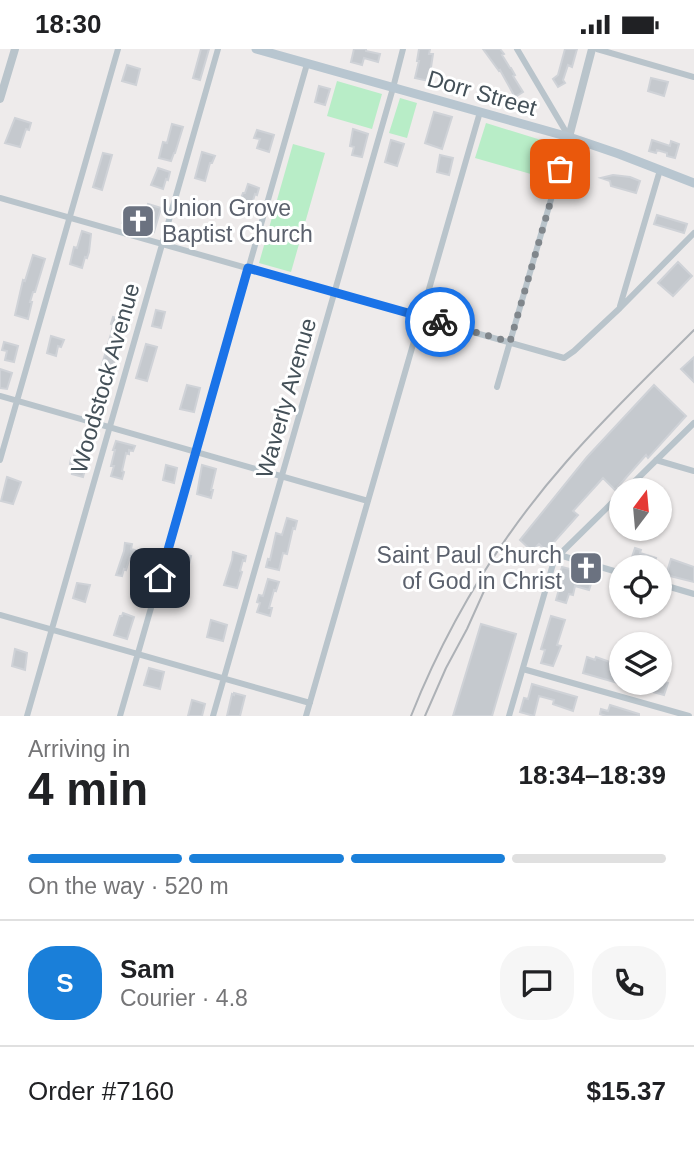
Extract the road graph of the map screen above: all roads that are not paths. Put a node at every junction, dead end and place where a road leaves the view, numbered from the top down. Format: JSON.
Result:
{"nodes":[{"id":1,"x":15,"y":49,"type":"edge"},
{"id":2,"x":118,"y":49,"type":"edge"},
{"id":3,"x":218,"y":49,"type":"edge"},
{"id":4,"x":256,"y":49,"type":"edge"},
{"id":5,"x":402,"y":49,"type":"edge"},
{"id":6,"x":517,"y":49,"type":"edge"},
{"id":7,"x":592,"y":49,"type":"edge"},
{"id":8,"x":597,"y":49,"type":"edge"},
{"id":9,"x":307,"y":64,"type":"junction"},
{"id":10,"x":694,"y":77,"type":"edge"},
{"id":11,"x":393,"y":88,"type":"junction"},
{"id":12,"x":0,"y":99,"type":"edge"},
{"id":13,"x":480,"y":113,"type":"junction"},
{"id":14,"x":569,"y":138,"type":"junction"},
{"id":15,"x":660,"y":170,"type":"junction"},
{"id":16,"x":694,"y":183,"type":"edge"},
{"id":17,"x":0,"y":198,"type":"edge"},
{"id":18,"x":69,"y":218,"type":"junction"},
{"id":19,"x":694,"y":233,"type":"edge"},
{"id":20,"x":162,"y":244,"type":"junction"},
{"id":21,"x":248,"y":268,"type":"junction"},
{"id":22,"x":335,"y":293,"type":"junction"},
{"id":23,"x":620,"y":308,"type":"junction"},
{"id":24,"x":421,"y":317,"type":"junction"},
{"id":25,"x":510,"y":342,"type":"junction"},
{"id":26,"x":497,"y":387,"type":"dead end"},
{"id":27,"x":0,"y":395,"type":"edge"},
{"id":28,"x":17,"y":400,"type":"junction"},
{"id":29,"x":694,"y":423,"type":"edge"},
{"id":30,"x":110,"y":426,"type":"junction"},
{"id":31,"x":196,"y":451,"type":"junction"},
{"id":32,"x":0,"y":460,"type":"edge"},
{"id":33,"x":656,"y":460,"type":"junction"},
{"id":34,"x":694,"y":471,"type":"edge"},
{"id":35,"x":281,"y":477,"type":"junction"},
{"id":36,"x":638,"y":478,"type":"edge"},
{"id":37,"x":368,"y":501,"type":"junction"},
{"id":38,"x":609,"y":506,"type":"edge"},
{"id":39,"x":559,"y":555,"type":"junction"},
{"id":40,"x":609,"y":570,"type":"edge"},
{"id":41,"x":672,"y":588,"type":"edge"},
{"id":42,"x":694,"y":594,"type":"edge"},
{"id":43,"x":0,"y":615,"type":"edge"},
{"id":44,"x":51,"y":630,"type":"junction"},
{"id":45,"x":138,"y":654,"type":"junction"},
{"id":46,"x":523,"y":669,"type":"junction"},
{"id":47,"x":224,"y":679,"type":"junction"},
{"id":48,"x":310,"y":703,"type":"junction"},
{"id":49,"x":27,"y":716,"type":"edge"},
{"id":50,"x":120,"y":716,"type":"edge"},
{"id":51,"x":213,"y":716,"type":"edge"},
{"id":52,"x":306,"y":716,"type":"edge"},
{"id":53,"x":509,"y":716,"type":"edge"},
{"id":54,"x":690,"y":716,"type":"edge"}],
"edges":[{"from":1,"to":12,"type":"street"},
{"from":2,"to":18,"type":"street"},
{"from":3,"to":20,"type":"street","name":"Woodstock Avenue"},
{"from":4,"to":9,"type":"main road","name":"Dorr Street"},
{"from":5,"to":11,"type":"street","name":"Waverly Avenue"},
{"from":6,"to":14,"type":"street"},
{"from":7,"to":14,"type":"street"},
{"from":8,"to":10,"type":"street"},
{"from":9,"to":11,"type":"main road","name":"Dorr Street"},
{"from":9,"to":21,"type":"street"},
{"from":11,"to":13,"type":"main road","name":"Dorr Street"},
{"from":11,"to":22,"type":"street","name":"Waverly Avenue"},
{"from":13,"to":14,"type":"main road","name":"Dorr Street"},
{"from":13,"to":24,"type":"street"},
{"from":14,"to":15,"type":"main road","name":"Dorr Street"},
{"from":14,"to":25,"type":"street"},
{"from":15,"to":16,"type":"main road","name":"Dorr Street"},
{"from":15,"to":23,"type":"street"},
{"from":17,"to":18,"type":"street"},
{"from":18,"to":20,"type":"street"},
{"from":18,"to":28,"type":"street"},
{"from":19,"to":23,"type":"street"},
{"from":20,"to":21,"type":"street"},
{"from":20,"to":30,"type":"street","name":"Woodstock Avenue"},
{"from":21,"to":22,"type":"street"},
{"from":21,"to":31,"type":"street"},
{"from":22,"to":24,"type":"street"},
{"from":22,"to":35,"type":"street","name":"Waverly Avenue"},
{"from":23,"to":25,"type":"street"},
{"from":24,"to":25,"type":"street"},
{"from":24,"to":37,"type":"street"},
{"from":25,"to":26,"type":"street"},
{"from":27,"to":28,"type":"street"},
{"from":28,"to":30,"type":"street"},
{"from":28,"to":32,"type":"street"},
{"from":29,"to":33,"type":"street"},
{"from":30,"to":31,"type":"street"},
{"from":30,"to":44,"type":"street","name":"Woodstock Avenue"},
{"from":31,"to":35,"type":"street"},
{"from":31,"to":45,"type":"street"},
{"from":33,"to":34,"type":"street"},
{"from":33,"to":36,"type":"street"},
{"from":35,"to":37,"type":"street"},
{"from":35,"to":47,"type":"street","name":"Waverly Avenue"},
{"from":37,"to":48,"type":"street"},
{"from":38,"to":39,"type":"street"},
{"from":39,"to":40,"type":"street"},
{"from":39,"to":46,"type":"street"},
{"from":41,"to":42,"type":"street"},
{"from":43,"to":44,"type":"street"},
{"from":44,"to":45,"type":"street"},
{"from":44,"to":49,"type":"street","name":"Woodstock Avenue"},
{"from":45,"to":47,"type":"street"},
{"from":45,"to":50,"type":"street"},
{"from":46,"to":53,"type":"street"},
{"from":46,"to":54,"type":"street"},
{"from":47,"to":48,"type":"street"},
{"from":47,"to":51,"type":"street","name":"Waverly Avenue"},
{"from":48,"to":52,"type":"street"}]}
